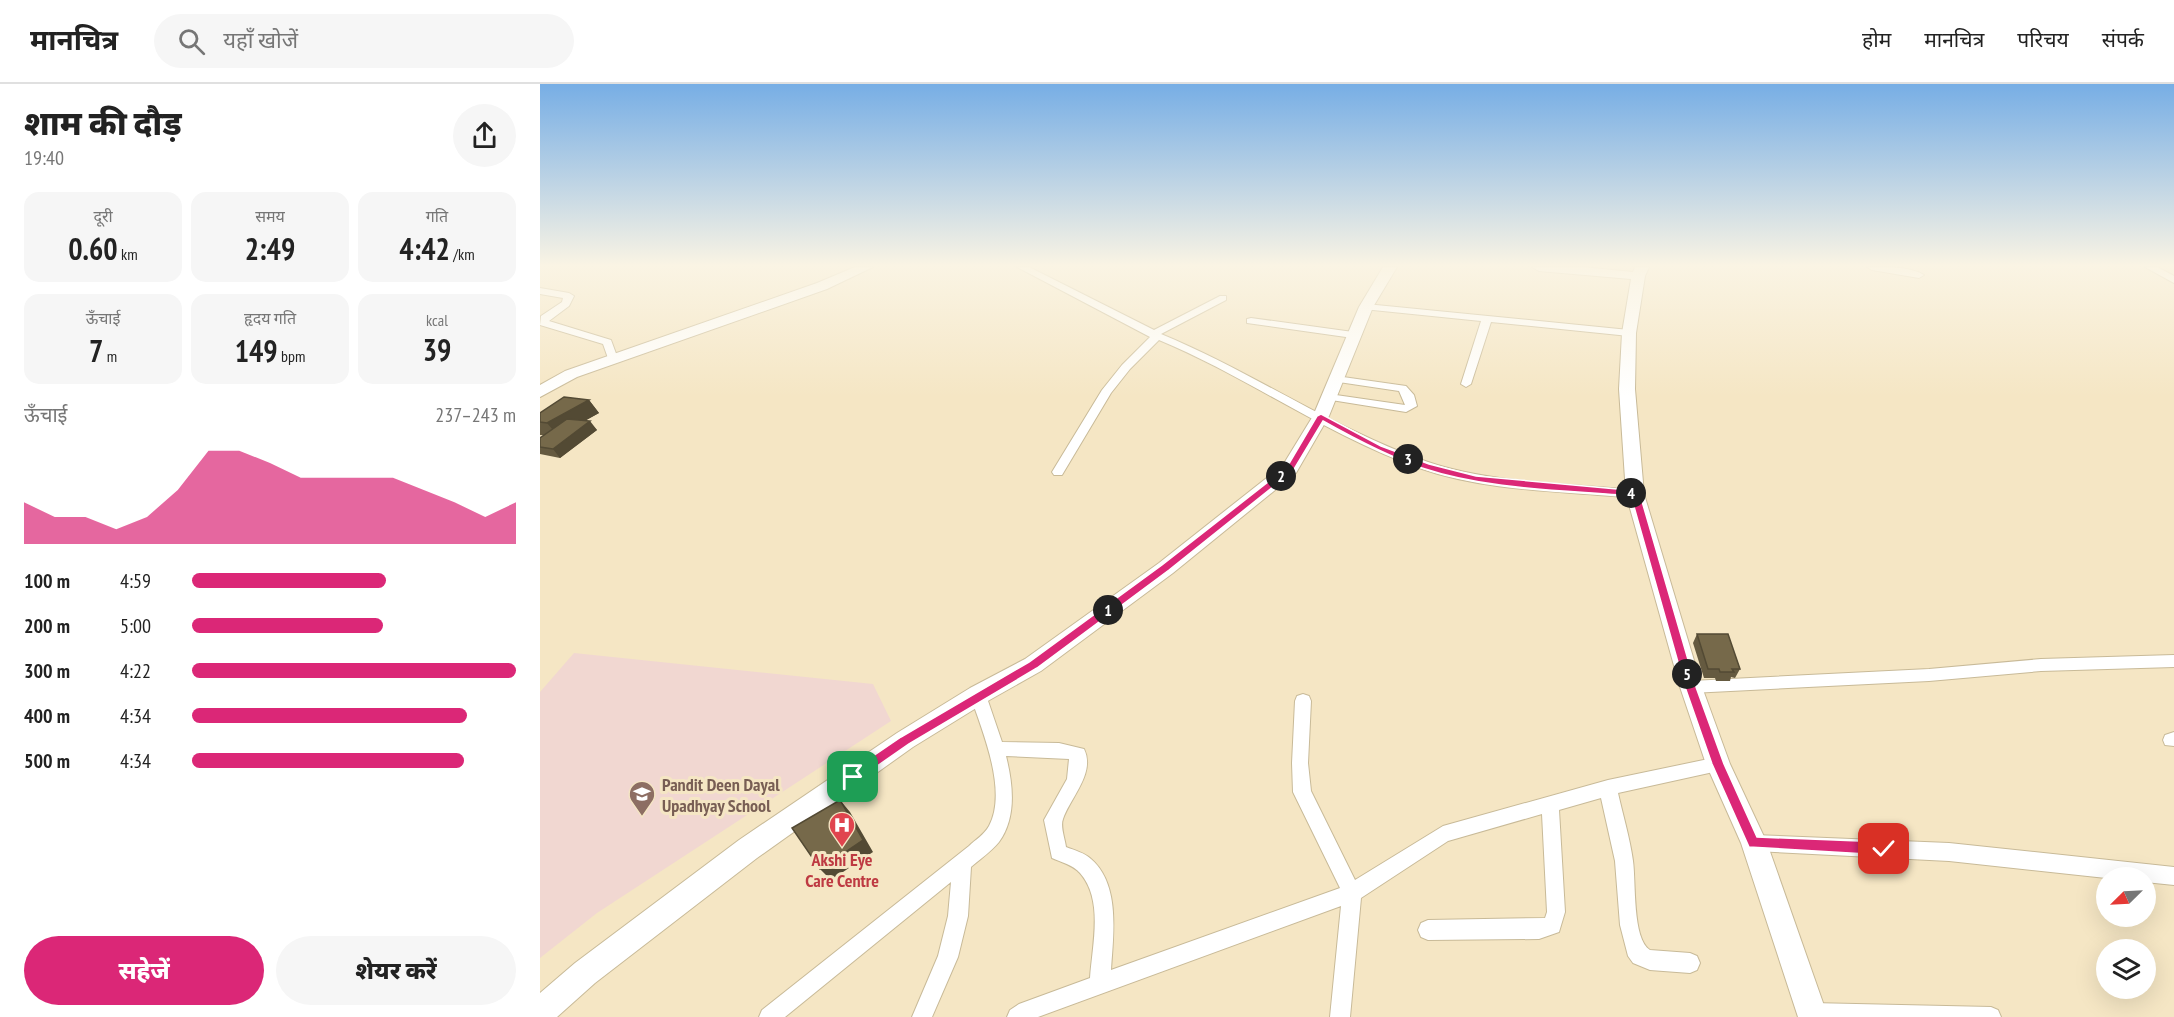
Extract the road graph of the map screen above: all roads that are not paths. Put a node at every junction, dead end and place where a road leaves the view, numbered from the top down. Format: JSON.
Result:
{"nodes":[{"id":1,"x":556,"y":311,"type":"edge"},
{"id":2,"x":752,"y":311,"type":"edge"},
{"id":3,"x":1108,"y":311,"type":"edge"},
{"id":4,"x":1200,"y":311,"type":"edge"},
{"id":5,"x":1364,"y":311,"type":"edge"},
{"id":6,"x":1402,"y":311,"type":"edge"},
{"id":7,"x":1633,"y":311,"type":"edge"},
{"id":8,"x":542,"y":319,"type":"edge"},
{"id":9,"x":1487,"y":319,"type":"junction"},
{"id":10,"x":1251,"y":321,"type":"dead end"},
{"id":11,"x":1629,"y":333,"type":"junction"},
{"id":12,"x":1156,"y":335,"type":"junction"},
{"id":13,"x":1353,"y":335,"type":"junction"},
{"id":14,"x":613,"y":359,"type":"junction"},
{"id":15,"x":1466,"y":384,"type":"dead end"},
{"id":16,"x":540,"y":392,"type":"edge"},
{"id":17,"x":1329,"y":397,"type":"junction"},
{"id":18,"x":1058,"y":472,"type":"dead end"},
{"id":19,"x":1635,"y":494,"type":"junction"},
{"id":20,"x":2174,"y":661,"type":"edge"},
{"id":21,"x":1691,"y":687,"type":"junction"},
{"id":22,"x":978,"y":695,"type":"junction"},
{"id":23,"x":1303,"y":701,"type":"dead end"},
{"id":24,"x":995,"y":749,"type":"junction"},
{"id":25,"x":1718,"y":764,"type":"junction"},
{"id":26,"x":1608,"y":788,"type":"junction"},
{"id":27,"x":1550,"y":804,"type":"junction"},
{"id":28,"x":1754,"y":843,"type":"junction"},
{"id":29,"x":962,"y":863,"type":"junction"},
{"id":30,"x":2174,"y":876,"type":"edge"},
{"id":31,"x":1352,"y":893,"type":"junction"},
{"id":32,"x":1428,"y":930,"type":"dead end"},
{"id":33,"x":1690,"y":963,"type":"dead end"},
{"id":34,"x":1100,"y":984,"type":"junction"},
{"id":35,"x":540,"y":1012,"type":"edge"},
{"id":36,"x":1812,"y":1015,"type":"edge"},
{"id":37,"x":769,"y":1017,"type":"edge"},
{"id":38,"x":922,"y":1017,"type":"edge"},
{"id":39,"x":1017,"y":1017,"type":"edge"},
{"id":40,"x":1340,"y":1017,"type":"edge"},
{"id":41,"x":1991,"y":1017,"type":"edge"}],
"edges":[{"from":1,"to":8,"type":"street"},
{"from":2,"to":14,"type":"street"},
{"from":3,"to":12,"type":"street"},
{"from":4,"to":12,"type":"street"},
{"from":5,"to":13,"type":"street"},
{"from":6,"to":9,"type":"street"},
{"from":7,"to":11,"type":"street"},
{"from":8,"to":14,"type":"street"},
{"from":9,"to":11,"type":"street"},
{"from":9,"to":15,"type":"street"},
{"from":10,"to":13,"type":"street"},
{"from":11,"to":19,"type":"street"},
{"from":12,"to":17,"type":"street"},
{"from":12,"to":18,"type":"street"},
{"from":13,"to":17,"type":"street"},
{"from":14,"to":16,"type":"street"},
{"from":17,"to":17,"type":"street"},
{"from":17,"to":19,"type":"street"},
{"from":17,"to":22,"type":"street"},
{"from":19,"to":21,"type":"street"},
{"from":20,"to":21,"type":"street"},
{"from":21,"to":25,"type":"street"},
{"from":22,"to":24,"type":"street"},
{"from":22,"to":35,"type":"street"},
{"from":23,"to":31,"type":"street"},
{"from":24,"to":29,"type":"street"},
{"from":24,"to":34,"type":"street"},
{"from":25,"to":26,"type":"street"},
{"from":25,"to":28,"type":"street"},
{"from":26,"to":27,"type":"street"},
{"from":26,"to":33,"type":"street"},
{"from":27,"to":31,"type":"street"},
{"from":27,"to":32,"type":"street"},
{"from":28,"to":30,"type":"street"},
{"from":28,"to":36,"type":"street"},
{"from":29,"to":37,"type":"street"},
{"from":29,"to":38,"type":"street"},
{"from":31,"to":34,"type":"street"},
{"from":31,"to":40,"type":"street"},
{"from":34,"to":39,"type":"street"},
{"from":36,"to":41,"type":"street"}]}
